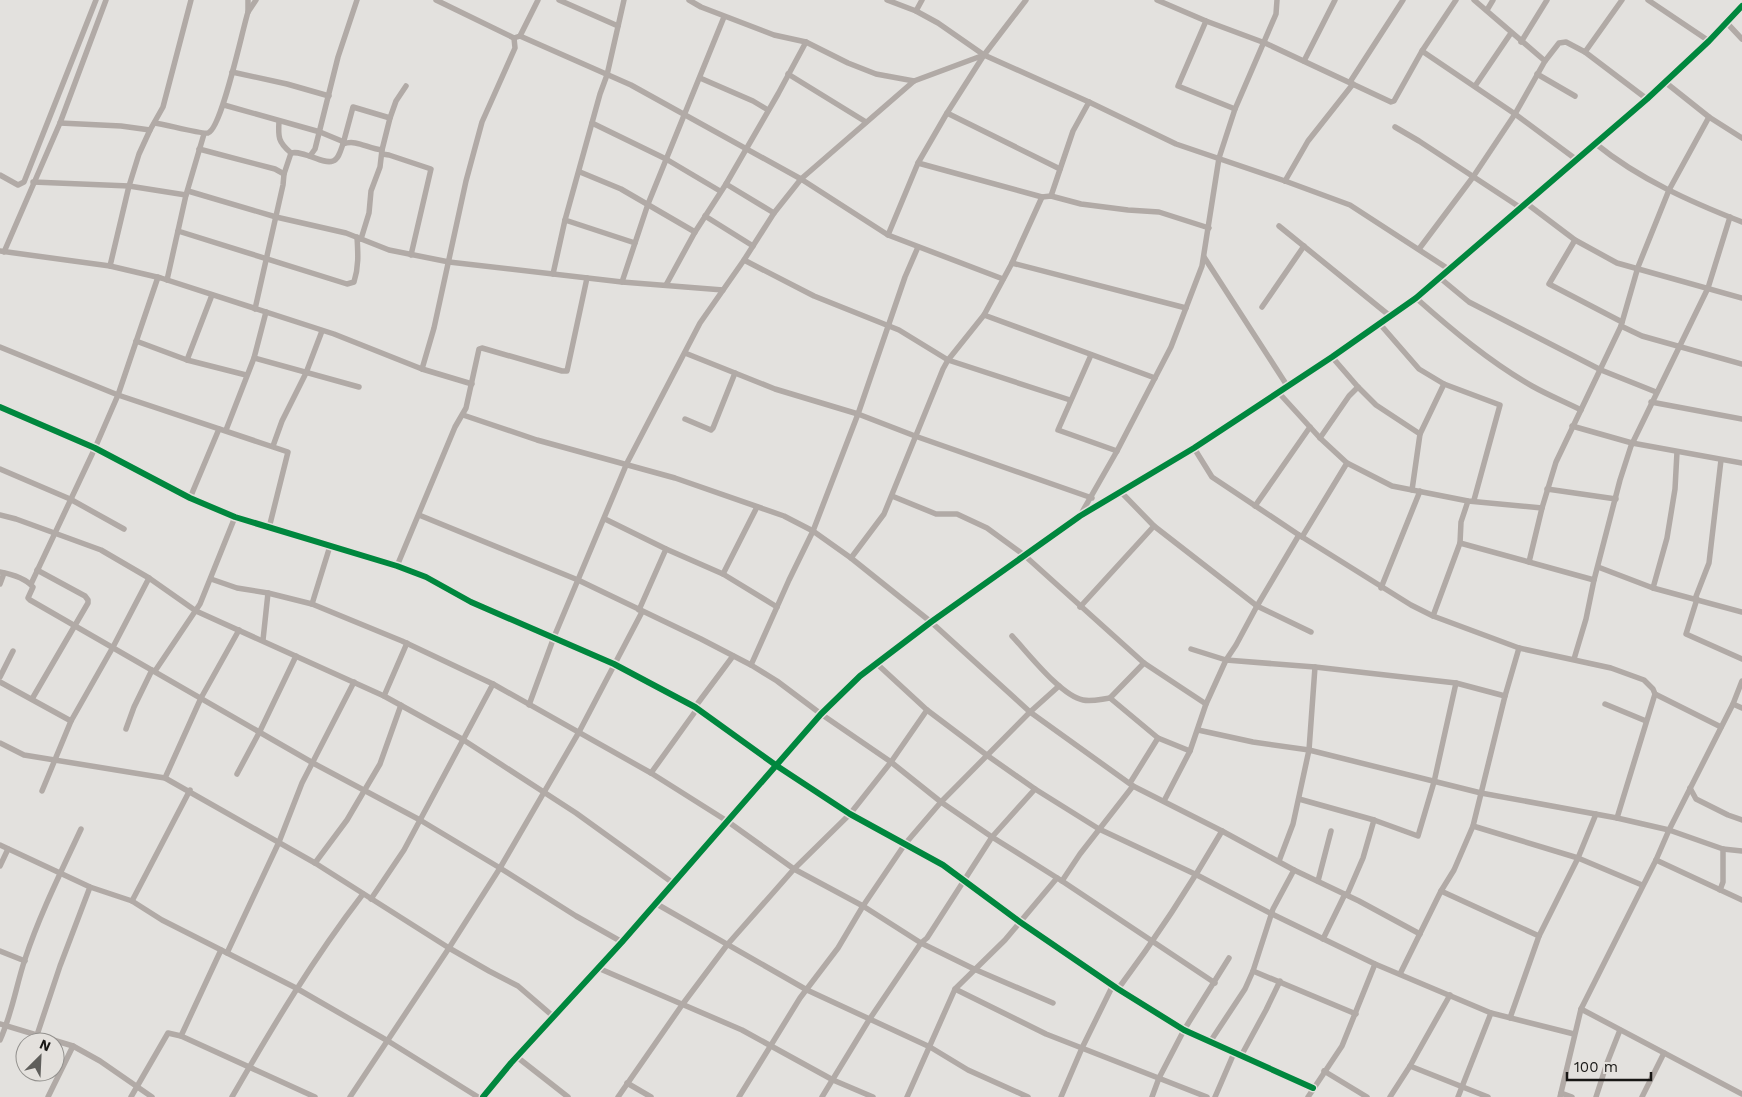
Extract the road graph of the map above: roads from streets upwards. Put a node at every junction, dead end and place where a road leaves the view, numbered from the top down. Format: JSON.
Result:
{"nodes":[{"id":1,"x":96,"y":0,"type":"edge"},
{"id":2,"x":106,"y":0,"type":"edge"},
{"id":3,"x":191,"y":0,"type":"edge"},
{"id":4,"x":357,"y":0,"type":"edge"},
{"id":5,"x":438,"y":0,"type":"edge"},
{"id":6,"x":538,"y":0,"type":"edge"},
{"id":7,"x":559,"y":0,"type":"edge"},
{"id":8,"x":624,"y":0,"type":"edge"},
{"id":9,"x":689,"y":0,"type":"edge"},
{"id":10,"x":887,"y":0,"type":"edge"},
{"id":11,"x":922,"y":0,"type":"edge"},
{"id":12,"x":1157,"y":0,"type":"edge"},
{"id":13,"x":1277,"y":0,"type":"edge"},
{"id":14,"x":1335,"y":0,"type":"edge"},
{"id":15,"x":1404,"y":0,"type":"edge"},
{"id":16,"x":1456,"y":0,"type":"edge"},
{"id":17,"x":1474,"y":0,"type":"edge"},
{"id":18,"x":1493,"y":0,"type":"edge"},
{"id":19,"x":1547,"y":0,"type":"edge"},
{"id":20,"x":1622,"y":0,"type":"edge"},
{"id":21,"x":1648,"y":0,"type":"edge"},
{"id":22,"x":248,"y":1,"type":"edge"},
{"id":23,"x":1023,"y":1,"type":"edge"},
{"id":24,"x":255,"y":2,"type":"edge"},
{"id":25,"x":1742,"y":6,"type":"edge"},
{"id":26,"x":1487,"y":10,"type":"junction"},
{"id":27,"x":916,"y":11,"type":"junction"},
{"id":28,"x":248,"y":12,"type":"junction"},
{"id":29,"x":724,"y":17,"type":"junction"},
{"id":30,"x":1206,"y":21,"type":"junction"},
{"id":31,"x":1727,"y":22,"type":"junction"},
{"id":32,"x":618,"y":26,"type":"junction"},
{"id":33,"x":1511,"y":33,"type":"junction"},
{"id":34,"x":517,"y":37,"type":"junction"},
{"id":35,"x":1742,"y":39,"type":"edge"},
{"id":36,"x":1709,"y":41,"type":"junction"},
{"id":37,"x":806,"y":42,"type":"junction"},
{"id":38,"x":1521,"y":42,"type":"junction"},
{"id":39,"x":1265,"y":43,"type":"junction"},
{"id":40,"x":1422,"y":51,"type":"junction"},
{"id":41,"x":1585,"y":52,"type":"junction"},
{"id":42,"x":984,"y":56,"type":"junction"},
{"id":43,"x":1304,"y":60,"type":"junction"},
{"id":44,"x":1545,"y":62,"type":"junction"},
{"id":45,"x":232,"y":72,"type":"junction"},
{"id":46,"x":788,"y":74,"type":"junction"},
{"id":47,"x":1538,"y":74,"type":"junction"},
{"id":48,"x":607,"y":75,"type":"junction"},
{"id":49,"x":700,"y":78,"type":"junction"},
{"id":50,"x":914,"y":81,"type":"junction"},
{"id":51,"x":1665,"y":82,"type":"junction"},
{"id":52,"x":1352,"y":83,"type":"junction"},
{"id":53,"x":406,"y":86,"type":"dead end"},
{"id":54,"x":1475,"y":86,"type":"junction"},
{"id":55,"x":329,"y":96,"type":"junction"},
{"id":56,"x":1575,"y":96,"type":"dead end"},
{"id":57,"x":1647,"y":99,"type":"junction"},
{"id":58,"x":1089,"y":102,"type":"junction"},
{"id":59,"x":224,"y":104,"type":"junction"},
{"id":60,"x":1235,"y":109,"type":"junction"},
{"id":61,"x":768,"y":110,"type":"junction"},
{"id":62,"x":946,"y":113,"type":"junction"},
{"id":63,"x":1514,"y":114,"type":"junction"},
{"id":64,"x":685,"y":115,"type":"junction"},
{"id":65,"x":1709,"y":117,"type":"junction"},
{"id":66,"x":390,"y":118,"type":"junction"},
{"id":67,"x":279,"y":121,"type":"junction"},
{"id":68,"x":866,"y":122,"type":"junction"},
{"id":69,"x":60,"y":123,"type":"junction"},
{"id":70,"x":155,"y":123,"type":"junction"},
{"id":71,"x":592,"y":123,"type":"junction"},
{"id":72,"x":1395,"y":127,"type":"dead end"},
{"id":73,"x":150,"y":130,"type":"junction"},
{"id":74,"x":320,"y":132,"type":"junction"},
{"id":75,"x":204,"y":134,"type":"junction"},
{"id":76,"x":1742,"y":138,"type":"edge"},
{"id":77,"x":344,"y":143,"type":"junction"},
{"id":78,"x":1596,"y":144,"type":"junction"},
{"id":79,"x":199,"y":149,"type":"junction"},
{"id":80,"x":746,"y":149,"type":"junction"},
{"id":81,"x":382,"y":152,"type":"junction"},
{"id":82,"x":291,"y":153,"type":"junction"},
{"id":83,"x":310,"y":156,"type":"junction"},
{"id":84,"x":1219,"y":158,"type":"junction"},
{"id":85,"x":666,"y":159,"type":"junction"},
{"id":86,"x":1577,"y":160,"type":"junction"},
{"id":87,"x":918,"y":163,"type":"junction"},
{"id":88,"x":1060,"y":168,"type":"junction"},
{"id":89,"x":580,"y":172,"type":"junction"},
{"id":90,"x":284,"y":174,"type":"junction"},
{"id":91,"x":0,"y":175,"type":"edge"},
{"id":92,"x":1473,"y":177,"type":"junction"},
{"id":93,"x":801,"y":179,"type":"junction"},
{"id":94,"x":1285,"y":180,"type":"junction"},
{"id":95,"x":33,"y":182,"type":"junction"},
{"id":96,"x":726,"y":184,"type":"junction"},
{"id":97,"x":129,"y":186,"type":"junction"},
{"id":98,"x":1669,"y":190,"type":"junction"},
{"id":99,"x":720,"y":191,"type":"junction"},
{"id":100,"x":187,"y":193,"type":"junction"},
{"id":101,"x":1042,"y":196,"type":"junction"},
{"id":102,"x":1051,"y":196,"type":"junction"},
{"id":103,"x":648,"y":204,"type":"junction"},
{"id":104,"x":1523,"y":206,"type":"junction"},
{"id":105,"x":774,"y":213,"type":"junction"},
{"id":106,"x":705,"y":216,"type":"junction"},
{"id":107,"x":276,"y":217,"type":"junction"},
{"id":108,"x":1730,"y":217,"type":"junction"},
{"id":109,"x":566,"y":220,"type":"junction"},
{"id":110,"x":1742,"y":222,"type":"edge"},
{"id":111,"x":1279,"y":226,"type":"dead end"},
{"id":112,"x":1210,"y":228,"type":"junction"},
{"id":113,"x":178,"y":231,"type":"junction"},
{"id":114,"x":695,"y":232,"type":"junction"},
{"id":115,"x":888,"y":235,"type":"junction"},
{"id":116,"x":359,"y":238,"type":"junction"},
{"id":117,"x":1575,"y":240,"type":"junction"},
{"id":118,"x":635,"y":243,"type":"junction"},
{"id":119,"x":753,"y":246,"type":"junction"},
{"id":120,"x":1304,"y":246,"type":"junction"},
{"id":121,"x":918,"y":247,"type":"junction"},
{"id":122,"x":1419,"y":249,"type":"junction"},
{"id":123,"x":2,"y":252,"type":"edge"},
{"id":124,"x":411,"y":254,"type":"junction"},
{"id":125,"x":1204,"y":257,"type":"junction"},
{"id":126,"x":266,"y":259,"type":"junction"},
{"id":127,"x":744,"y":260,"type":"junction"},
{"id":128,"x":449,"y":262,"type":"junction"},
{"id":129,"x":1012,"y":263,"type":"junction"},
{"id":130,"x":110,"y":266,"type":"junction"},
{"id":131,"x":1638,"y":268,"type":"junction"},
{"id":132,"x":1450,"y":270,"type":"junction"},
{"id":133,"x":553,"y":274,"type":"junction"},
{"id":134,"x":158,"y":277,"type":"junction"},
{"id":135,"x":587,"y":278,"type":"junction"},
{"id":136,"x":1440,"y":278,"type":"junction"},
{"id":137,"x":1003,"y":279,"type":"junction"},
{"id":138,"x":167,"y":280,"type":"junction"},
{"id":139,"x":622,"y":282,"type":"junction"},
{"id":140,"x":666,"y":285,"type":"junction"},
{"id":141,"x":1708,"y":288,"type":"junction"},
{"id":142,"x":723,"y":290,"type":"junction"},
{"id":143,"x":212,"y":295,"type":"junction"},
{"id":144,"x":1416,"y":298,"type":"junction"},
{"id":145,"x":1742,"y":298,"type":"edge"},
{"id":146,"x":1262,"y":307,"type":"dead end"},
{"id":147,"x":1186,"y":308,"type":"junction"},
{"id":148,"x":255,"y":309,"type":"junction"},
{"id":149,"x":266,"y":312,"type":"junction"},
{"id":150,"x":984,"y":315,"type":"junction"},
{"id":151,"x":1390,"y":316,"type":"junction"},
{"id":152,"x":1379,"y":323,"type":"junction"},
{"id":153,"x":1621,"y":324,"type":"junction"},
{"id":154,"x":888,"y":325,"type":"junction"},
{"id":155,"x":322,"y":331,"type":"junction"},
{"id":156,"x":136,"y":341,"type":"junction"},
{"id":157,"x":0,"y":347,"type":"edge"},
{"id":158,"x":1679,"y":347,"type":"junction"},
{"id":159,"x":685,"y":353,"type":"junction"},
{"id":160,"x":1091,"y":355,"type":"junction"},
{"id":161,"x":1332,"y":357,"type":"junction"},
{"id":162,"x":254,"y":358,"type":"junction"},
{"id":163,"x":187,"y":360,"type":"junction"},
{"id":164,"x":948,"y":360,"type":"junction"},
{"id":165,"x":1742,"y":364,"type":"edge"},
{"id":166,"x":422,"y":369,"type":"junction"},
{"id":167,"x":1601,"y":370,"type":"junction"},
{"id":168,"x":306,"y":373,"type":"junction"},
{"id":169,"x":735,"y":373,"type":"junction"},
{"id":170,"x":246,"y":375,"type":"junction"},
{"id":171,"x":1155,"y":378,"type":"junction"},
{"id":172,"x":472,"y":384,"type":"junction"},
{"id":173,"x":1444,"y":384,"type":"junction"},
{"id":174,"x":359,"y":387,"type":"dead end"},
{"id":175,"x":1288,"y":387,"type":"junction"},
{"id":176,"x":1358,"y":388,"type":"junction"},
{"id":177,"x":1656,"y":392,"type":"junction"},
{"id":178,"x":1279,"y":393,"type":"junction"},
{"id":179,"x":118,"y":396,"type":"junction"},
{"id":180,"x":1070,"y":400,"type":"junction"},
{"id":181,"x":1651,"y":402,"type":"junction"},
{"id":182,"x":0,"y":407,"type":"edge"},
{"id":183,"x":1581,"y":410,"type":"junction"},
{"id":184,"x":858,"y":414,"type":"junction"},
{"id":185,"x":462,"y":415,"type":"junction"},
{"id":186,"x":685,"y":419,"type":"dead end"},
{"id":187,"x":1742,"y":419,"type":"edge"},
{"id":188,"x":1572,"y":426,"type":"junction"},
{"id":189,"x":1310,"y":427,"type":"junction"},
{"id":190,"x":219,"y":429,"type":"junction"},
{"id":191,"x":226,"y":430,"type":"junction"},
{"id":192,"x":1420,"y":434,"type":"junction"},
{"id":193,"x":915,"y":436,"type":"junction"},
{"id":194,"x":1320,"y":438,"type":"junction"},
{"id":195,"x":1632,"y":443,"type":"junction"},
{"id":196,"x":273,"y":446,"type":"junction"},
{"id":197,"x":95,"y":448,"type":"junction"},
{"id":198,"x":1194,"y":448,"type":"junction"},
{"id":199,"x":1117,"y":451,"type":"junction"},
{"id":200,"x":1677,"y":452,"type":"junction"},
{"id":201,"x":1721,"y":460,"type":"junction"},
{"id":202,"x":1742,"y":463,"type":"edge"},
{"id":203,"x":627,"y":464,"type":"junction"},
{"id":204,"x":1347,"y":464,"type":"junction"},
{"id":205,"x":0,"y":469,"type":"edge"},
{"id":206,"x":1547,"y":489,"type":"junction"},
{"id":207,"x":1412,"y":490,"type":"junction"},
{"id":208,"x":1420,"y":491,"type":"junction"},
{"id":209,"x":1120,"y":492,"type":"junction"},
{"id":210,"x":892,"y":496,"type":"junction"},
{"id":211,"x":190,"y":498,"type":"junction"},
{"id":212,"x":1092,"y":498,"type":"junction"},
{"id":213,"x":70,"y":499,"type":"junction"},
{"id":214,"x":1616,"y":499,"type":"junction"},
{"id":215,"x":1471,"y":500,"type":"junction"},
{"id":216,"x":1256,"y":506,"type":"junction"},
{"id":217,"x":757,"y":507,"type":"junction"},
{"id":218,"x":1542,"y":508,"type":"junction"},
{"id":219,"x":0,"y":515,"type":"edge"},
{"id":220,"x":419,"y":515,"type":"junction"},
{"id":221,"x":1080,"y":516,"type":"junction"},
{"id":222,"x":235,"y":517,"type":"junction"},
{"id":223,"x":605,"y":518,"type":"junction"},
{"id":224,"x":1154,"y":526,"type":"junction"},
{"id":225,"x":269,"y":528,"type":"junction"},
{"id":226,"x":124,"y":529,"type":"dead end"},
{"id":227,"x":813,"y":531,"type":"junction"},
{"id":228,"x":55,"y":532,"type":"junction"},
{"id":229,"x":1300,"y":536,"type":"junction"},
{"id":230,"x":1460,"y":543,"type":"junction"},
{"id":231,"x":330,"y":546,"type":"junction"},
{"id":232,"x":666,"y":549,"type":"junction"},
{"id":233,"x":1024,"y":555,"type":"junction"},
{"id":234,"x":851,"y":558,"type":"junction"},
{"id":235,"x":1529,"y":562,"type":"junction"},
{"id":236,"x":397,"y":566,"type":"junction"},
{"id":237,"x":1598,"y":568,"type":"junction"},
{"id":238,"x":37,"y":570,"type":"junction"},
{"id":239,"x":2,"y":572,"type":"edge"},
{"id":240,"x":723,"y":574,"type":"junction"},
{"id":241,"x":149,"y":578,"type":"junction"},
{"id":242,"x":211,"y":579,"type":"junction"},
{"id":243,"x":578,"y":580,"type":"junction"},
{"id":244,"x":1594,"y":580,"type":"junction"},
{"id":245,"x":0,"y":584,"type":"edge"},
{"id":246,"x":31,"y":584,"type":"junction"},
{"id":247,"x":1381,"y":588,"type":"junction"},
{"id":248,"x":1653,"y":588,"type":"junction"},
{"id":249,"x":268,"y":593,"type":"junction"},
{"id":250,"x":1696,"y":599,"type":"junction"},
{"id":251,"x":312,"y":604,"type":"junction"},
{"id":252,"x":1257,"y":606,"type":"junction"},
{"id":253,"x":777,"y":607,"type":"junction"},
{"id":254,"x":1080,"y":607,"type":"junction"},
{"id":255,"x":196,"y":610,"type":"junction"},
{"id":256,"x":641,"y":611,"type":"junction"},
{"id":257,"x":1742,"y":612,"type":"edge"},
{"id":258,"x":1433,"y":616,"type":"junction"},
{"id":259,"x":931,"y":622,"type":"junction"},
{"id":260,"x":75,"y":626,"type":"junction"},
{"id":261,"x":239,"y":630,"type":"junction"},
{"id":262,"x":1311,"y":632,"type":"dead end"},
{"id":263,"x":1012,"y":636,"type":"dead end"},
{"id":264,"x":554,"y":637,"type":"junction"},
{"id":265,"x":263,"y":640,"type":"junction"},
{"id":266,"x":406,"y":643,"type":"junction"},
{"id":267,"x":113,"y":647,"type":"junction"},
{"id":268,"x":1519,"y":648,"type":"junction"},
{"id":269,"x":1191,"y":649,"type":"dead end"},
{"id":270,"x":13,"y":651,"type":"dead end"},
{"id":271,"x":296,"y":656,"type":"junction"},
{"id":272,"x":732,"y":656,"type":"junction"},
{"id":273,"x":1574,"y":659,"type":"junction"},
{"id":274,"x":1742,"y":659,"type":"edge"},
{"id":275,"x":1226,"y":660,"type":"junction"},
{"id":276,"x":876,"y":663,"type":"junction"},
{"id":277,"x":1144,"y":663,"type":"junction"},
{"id":278,"x":614,"y":664,"type":"junction"},
{"id":279,"x":752,"y":666,"type":"junction"},
{"id":280,"x":1315,"y":667,"type":"junction"},
{"id":281,"x":153,"y":671,"type":"junction"},
{"id":282,"x":0,"y":678,"type":"edge"},
{"id":283,"x":1742,"y":680,"type":"edge"},
{"id":284,"x":0,"y":682,"type":"edge"},
{"id":285,"x":354,"y":682,"type":"junction"},
{"id":286,"x":1456,"y":683,"type":"junction"},
{"id":287,"x":493,"y":684,"type":"junction"},
{"id":288,"x":1059,"y":686,"type":"junction"},
{"id":289,"x":1655,"y":694,"type":"junction"},
{"id":290,"x":384,"y":696,"type":"junction"},
{"id":291,"x":1505,"y":696,"type":"junction"},
{"id":292,"x":201,"y":698,"type":"junction"},
{"id":293,"x":1110,"y":698,"type":"junction"},
{"id":294,"x":32,"y":699,"type":"junction"},
{"id":295,"x":1206,"y":704,"type":"junction"},
{"id":296,"x":1606,"y":704,"type":"dead end"},
{"id":297,"x":1734,"y":704,"type":"junction"},
{"id":298,"x":401,"y":705,"type":"junction"},
{"id":299,"x":530,"y":705,"type":"junction"},
{"id":300,"x":696,"y":708,"type":"junction"},
{"id":301,"x":1742,"y":708,"type":"edge"},
{"id":302,"x":926,"y":710,"type":"junction"},
{"id":303,"x":1030,"y":712,"type":"junction"},
{"id":304,"x":821,"y":714,"type":"junction"},
{"id":305,"x":71,"y":721,"type":"junction"},
{"id":306,"x":1646,"y":722,"type":"junction"},
{"id":307,"x":1721,"y":727,"type":"junction"},
{"id":308,"x":126,"y":729,"type":"dead end"},
{"id":309,"x":1198,"y":730,"type":"junction"},
{"id":310,"x":260,"y":731,"type":"junction"},
{"id":311,"x":579,"y":732,"type":"junction"},
{"id":312,"x":1158,"y":738,"type":"junction"},
{"id":313,"x":462,"y":739,"type":"junction"},
{"id":314,"x":0,"y":743,"type":"edge"},
{"id":315,"x":1309,"y":750,"type":"junction"},
{"id":316,"x":1190,"y":751,"type":"junction"},
{"id":317,"x":988,"y":756,"type":"junction"},
{"id":318,"x":54,"y":760,"type":"junction"},
{"id":319,"x":891,"y":762,"type":"junction"},
{"id":320,"x":313,"y":763,"type":"junction"},
{"id":321,"x":777,"y":766,"type":"junction"},
{"id":322,"x":651,"y":773,"type":"junction"},
{"id":323,"x":237,"y":774,"type":"dead end"},
{"id":324,"x":165,"y":778,"type":"junction"},
{"id":325,"x":1434,"y":782,"type":"junction"},
{"id":326,"x":1132,"y":785,"type":"junction"},
{"id":327,"x":1690,"y":788,"type":"junction"},
{"id":328,"x":1035,"y":789,"type":"junction"},
{"id":329,"x":190,"y":790,"type":"junction"},
{"id":330,"x":42,"y":791,"type":"dead end"},
{"id":331,"x":364,"y":792,"type":"junction"},
{"id":332,"x":544,"y":792,"type":"junction"},
{"id":333,"x":1481,"y":792,"type":"junction"},
{"id":334,"x":1299,"y":799,"type":"junction"},
{"id":335,"x":1164,"y":801,"type":"junction"},
{"id":336,"x":941,"y":802,"type":"junction"},
{"id":337,"x":850,"y":814,"type":"junction"},
{"id":338,"x":1596,"y":814,"type":"junction"},
{"id":339,"x":1617,"y":818,"type":"junction"},
{"id":340,"x":420,"y":820,"type":"junction"},
{"id":341,"x":1374,"y":820,"type":"junction"},
{"id":342,"x":1742,"y":820,"type":"edge"},
{"id":343,"x":727,"y":821,"type":"junction"},
{"id":344,"x":1472,"y":826,"type":"junction"},
{"id":345,"x":81,"y":829,"type":"dead end"},
{"id":346,"x":1099,"y":829,"type":"junction"},
{"id":347,"x":1669,"y":830,"type":"junction"},
{"id":348,"x":1222,"y":831,"type":"junction"},
{"id":349,"x":1331,"y":832,"type":"dead end"},
{"id":350,"x":992,"y":837,"type":"junction"},
{"id":351,"x":279,"y":842,"type":"junction"},
{"id":352,"x":905,"y":844,"type":"junction"},
{"id":353,"x":0,"y":845,"type":"edge"},
{"id":354,"x":8,"y":849,"type":"junction"},
{"id":355,"x":1723,"y":849,"type":"junction"},
{"id":356,"x":1742,"y":850,"type":"edge"},
{"id":357,"x":1578,"y":858,"type":"junction"},
{"id":358,"x":1656,"y":860,"type":"junction"},
{"id":359,"x":1278,"y":861,"type":"junction"},
{"id":360,"x":315,"y":863,"type":"junction"},
{"id":361,"x":0,"y":866,"type":"edge"},
{"id":362,"x":500,"y":868,"type":"junction"},
{"id":363,"x":794,"y":869,"type":"junction"},
{"id":364,"x":1294,"y":870,"type":"junction"},
{"id":365,"x":60,"y":874,"type":"junction"},
{"id":366,"x":1197,"y":875,"type":"junction"},
{"id":367,"x":1060,"y":880,"type":"junction"},
{"id":368,"x":964,"y":881,"type":"junction"},
{"id":369,"x":1318,"y":881,"type":"junction"},
{"id":370,"x":673,"y":882,"type":"junction"},
{"id":371,"x":1642,"y":885,"type":"junction"},
{"id":372,"x":90,"y":887,"type":"junction"},
{"id":373,"x":1720,"y":890,"type":"junction"},
{"id":374,"x":1441,"y":891,"type":"junction"},
{"id":375,"x":363,"y":894,"type":"junction"},
{"id":376,"x":1346,"y":894,"type":"junction"},
{"id":377,"x":371,"y":899,"type":"junction"},
{"id":378,"x":1742,"y":900,"type":"edge"},
{"id":379,"x":132,"y":901,"type":"junction"},
{"id":380,"x":655,"y":903,"type":"junction"},
{"id":381,"x":863,"y":906,"type":"junction"},
{"id":382,"x":1272,"y":914,"type":"junction"},
{"id":383,"x":1020,"y":922,"type":"junction"},
{"id":384,"x":1420,"y":934,"type":"junction"},
{"id":385,"x":1539,"y":936,"type":"junction"},
{"id":386,"x":1323,"y":939,"type":"junction"},
{"id":387,"x":622,"y":942,"type":"junction"},
{"id":388,"x":1153,"y":942,"type":"junction"},
{"id":389,"x":921,"y":943,"type":"junction"},
{"id":390,"x":727,"y":945,"type":"junction"},
{"id":391,"x":449,"y":948,"type":"junction"},
{"id":392,"x":0,"y":951,"type":"edge"},
{"id":393,"x":224,"y":951,"type":"junction"},
{"id":394,"x":1229,"y":958,"type":"dead end"},
{"id":395,"x":25,"y":961,"type":"junction"},
{"id":396,"x":1375,"y":964,"type":"junction"},
{"id":397,"x":598,"y":968,"type":"junction"},
{"id":398,"x":974,"y":969,"type":"junction"},
{"id":399,"x":1253,"y":971,"type":"junction"},
{"id":400,"x":1400,"y":974,"type":"junction"},
{"id":401,"x":1280,"y":981,"type":"junction"},
{"id":402,"x":1215,"y":984,"type":"junction"},
{"id":403,"x":1116,"y":987,"type":"junction"},
{"id":404,"x":296,"y":988,"type":"junction"},
{"id":405,"x":955,"y":989,"type":"junction"},
{"id":406,"x":807,"y":990,"type":"junction"},
{"id":407,"x":1450,"y":995,"type":"junction"},
{"id":408,"x":1053,"y":1003,"type":"dead end"},
{"id":409,"x":682,"y":1005,"type":"junction"},
{"id":410,"x":1580,"y":1009,"type":"junction"},
{"id":411,"x":1491,"y":1013,"type":"junction"},
{"id":412,"x":1356,"y":1014,"type":"junction"},
{"id":413,"x":554,"y":1018,"type":"junction"},
{"id":414,"x":1510,"y":1018,"type":"junction"},
{"id":415,"x":869,"y":1020,"type":"junction"},
{"id":416,"x":3,"y":1025,"type":"edge"},
{"id":417,"x":1184,"y":1030,"type":"junction"},
{"id":418,"x":1620,"y":1030,"type":"junction"},
{"id":419,"x":25,"y":1032,"type":"edge"},
{"id":420,"x":38,"y":1032,"type":"edge"},
{"id":421,"x":1574,"y":1034,"type":"junction"},
{"id":422,"x":181,"y":1036,"type":"junction"},
{"id":423,"x":0,"y":1040,"type":"edge"},
{"id":424,"x":388,"y":1041,"type":"junction"},
{"id":425,"x":1210,"y":1042,"type":"junction"},
{"id":426,"x":65,"y":1044,"type":"edge"},
{"id":427,"x":72,"y":1046,"type":"junction"},
{"id":428,"x":770,"y":1046,"type":"junction"},
{"id":429,"x":930,"y":1047,"type":"junction"},
{"id":430,"x":1082,"y":1048,"type":"junction"},
{"id":431,"x":1234,"y":1053,"type":"junction"},
{"id":432,"x":1664,"y":1053,"type":"junction"},
{"id":433,"x":1241,"y":1056,"type":"junction"},
{"id":434,"x":517,"y":1057,"type":"junction"},
{"id":435,"x":250,"y":1066,"type":"junction"},
{"id":436,"x":1410,"y":1066,"type":"junction"},
{"id":437,"x":1324,"y":1071,"type":"junction"},
{"id":438,"x":1159,"y":1078,"type":"junction"},
{"id":439,"x":833,"y":1080,"type":"junction"},
{"id":440,"x":627,"y":1083,"type":"junction"},
{"id":441,"x":136,"y":1087,"type":"junction"},
{"id":442,"x":1313,"y":1088,"type":"junction"},
{"id":443,"x":1462,"y":1088,"type":"junction"},
{"id":444,"x":1742,"y":1094,"type":"edge"},
{"id":445,"x":1561,"y":1095,"type":"edge"},
{"id":446,"x":48,"y":1097,"type":"edge"},
{"id":447,"x":131,"y":1097,"type":"edge"},
{"id":448,"x":152,"y":1097,"type":"edge"},
{"id":449,"x":232,"y":1097,"type":"edge"},
{"id":450,"x":315,"y":1097,"type":"edge"},
{"id":451,"x":350,"y":1097,"type":"edge"},
{"id":452,"x":478,"y":1097,"type":"edge"},
{"id":453,"x":483,"y":1097,"type":"edge"},
{"id":454,"x":568,"y":1097,"type":"edge"},
{"id":455,"x":618,"y":1097,"type":"edge"},
{"id":456,"x":652,"y":1097,"type":"edge"},
{"id":457,"x":739,"y":1097,"type":"edge"},
{"id":458,"x":822,"y":1097,"type":"edge"},
{"id":459,"x":874,"y":1097,"type":"edge"},
{"id":460,"x":907,"y":1097,"type":"edge"},
{"id":461,"x":1028,"y":1097,"type":"edge"},
{"id":462,"x":1061,"y":1097,"type":"edge"},
{"id":463,"x":1152,"y":1097,"type":"edge"},
{"id":464,"x":1207,"y":1097,"type":"edge"},
{"id":465,"x":1215,"y":1097,"type":"edge"},
{"id":466,"x":1308,"y":1097,"type":"edge"},
{"id":467,"x":1367,"y":1097,"type":"edge"},
{"id":468,"x":1390,"y":1097,"type":"edge"},
{"id":469,"x":1458,"y":1097,"type":"edge"},
{"id":470,"x":1488,"y":1097,"type":"edge"},
{"id":471,"x":1572,"y":1097,"type":"edge"},
{"id":472,"x":1596,"y":1097,"type":"edge"},
{"id":473,"x":1642,"y":1097,"type":"edge"}],
"edges":[{"from":1,"to":91,"type":"street"},
{"from":2,"to":69,"type":"street"},
{"from":3,"to":70,"type":"street"},
{"from":4,"to":55,"type":"street"},
{"from":5,"to":34,"type":"street"},
{"from":6,"to":34,"type":"street"},
{"from":7,"to":32,"type":"street"},
{"from":8,"to":32,"type":"street"},
{"from":9,"to":29,"type":"street"},
{"from":10,"to":27,"type":"street"},
{"from":11,"to":27,"type":"street"},
{"from":12,"to":30,"type":"street"},
{"from":13,"to":39,"type":"street"},
{"from":14,"to":43,"type":"street"},
{"from":15,"to":52,"type":"street"},
{"from":16,"to":40,"type":"street"},
{"from":17,"to":26,"type":"street"},
{"from":18,"to":26,"type":"street"},
{"from":19,"to":38,"type":"street"},
{"from":20,"to":41,"type":"street"},
{"from":21,"to":36,"type":"street"},
{"from":22,"to":24,"type":"street"},
{"from":22,"to":28,"type":"street"},
{"from":23,"to":42,"type":"street"},
{"from":24,"to":28,"type":"street"},
{"from":25,"to":31,"type":"street"},
{"from":26,"to":33,"type":"street"},
{"from":27,"to":42,"type":"street"},
{"from":28,"to":45,"type":"street"},
{"from":29,"to":37,"type":"street"},
{"from":29,"to":49,"type":"street"},
{"from":30,"to":39,"type":"street"},
{"from":30,"to":60,"type":"street"},
{"from":31,"to":35,"type":"street"},
{"from":31,"to":36,"type":"street"},
{"from":32,"to":48,"type":"street"},
{"from":33,"to":38,"type":"street"},
{"from":33,"to":54,"type":"street"},
{"from":34,"to":48,"type":"street"},
{"from":34,"to":128,"type":"street"},
{"from":36,"to":51,"type":"street"},
{"from":37,"to":46,"type":"street"},
{"from":37,"to":50,"type":"street"},
{"from":38,"to":44,"type":"street"},
{"from":39,"to":43,"type":"street"},
{"from":39,"to":60,"type":"street"},
{"from":40,"to":52,"type":"street"},
{"from":40,"to":54,"type":"street"},
{"from":41,"to":44,"type":"street"},
{"from":41,"to":57,"type":"street"},
{"from":42,"to":50,"type":"street"},
{"from":42,"to":58,"type":"street"},
{"from":42,"to":62,"type":"street"},
{"from":43,"to":52,"type":"street"},
{"from":44,"to":47,"type":"street"},
{"from":45,"to":55,"type":"street"},
{"from":45,"to":59,"type":"street"},
{"from":46,"to":61,"type":"street"},
{"from":46,"to":68,"type":"street"},
{"from":47,"to":56,"type":"street"},
{"from":47,"to":63,"type":"street"},
{"from":48,"to":64,"type":"street"},
{"from":48,"to":71,"type":"street"},
{"from":49,"to":61,"type":"street"},
{"from":49,"to":64,"type":"street"},
{"from":50,"to":68,"type":"street"},
{"from":51,"to":57,"type":"street"},
{"from":51,"to":65,"type":"street"},
{"from":52,"to":94,"type":"street"},
{"from":53,"to":66,"type":"street"},
{"from":54,"to":63,"type":"street"},
{"from":55,"to":74,"type":"street"},
{"from":57,"to":78,"type":"street"},
{"from":58,"to":84,"type":"street"},
{"from":58,"to":88,"type":"street"},
{"from":59,"to":67,"type":"street"},
{"from":59,"to":75,"type":"street"},
{"from":60,"to":84,"type":"street"},
{"from":61,"to":80,"type":"street"},
{"from":62,"to":87,"type":"street"},
{"from":62,"to":88,"type":"street"},
{"from":63,"to":86,"type":"street"},
{"from":63,"to":92,"type":"street"},
{"from":64,"to":80,"type":"street"},
{"from":64,"to":85,"type":"street"},
{"from":65,"to":76,"type":"street"},
{"from":65,"to":98,"type":"street"},
{"from":66,"to":77,"type":"street"},
{"from":66,"to":81,"type":"street"},
{"from":67,"to":74,"type":"street"},
{"from":67,"to":82,"type":"street"},
{"from":68,"to":93,"type":"street"},
{"from":69,"to":73,"type":"street"},
{"from":69,"to":95,"type":"street"},
{"from":70,"to":73,"type":"street"},
{"from":70,"to":75,"type":"street"},
{"from":71,"to":85,"type":"street"},
{"from":71,"to":89,"type":"street"},
{"from":72,"to":92,"type":"street"},
{"from":73,"to":97,"type":"street"},
{"from":74,"to":77,"type":"street"},
{"from":74,"to":83,"type":"street"},
{"from":75,"to":79,"type":"street"},
{"from":77,"to":81,"type":"street"},
{"from":77,"to":83,"type":"street"},
{"from":78,"to":86,"type":"street"},
{"from":78,"to":98,"type":"street"},
{"from":79,"to":90,"type":"street"},
{"from":79,"to":100,"type":"street"},
{"from":80,"to":93,"type":"street"},
{"from":80,"to":96,"type":"street"},
{"from":81,"to":116,"type":"street"},
{"from":81,"to":124,"type":"street"},
{"from":82,"to":83,"type":"street"},
{"from":82,"to":90,"type":"street"},
{"from":84,"to":94,"type":"street"},
{"from":84,"to":112,"type":"street"},
{"from":85,"to":99,"type":"street"},
{"from":85,"to":103,"type":"street"},
{"from":86,"to":104,"type":"street"},
{"from":87,"to":101,"type":"street"},
{"from":87,"to":115,"type":"street"},
{"from":88,"to":102,"type":"street"},
{"from":89,"to":103,"type":"street"},
{"from":89,"to":109,"type":"street"},
{"from":90,"to":107,"type":"street"},
{"from":92,"to":104,"type":"street"},
{"from":92,"to":122,"type":"street"},
{"from":93,"to":105,"type":"street"},
{"from":93,"to":115,"type":"street"},
{"from":94,"to":122,"type":"street"},
{"from":95,"to":97,"type":"street"},
{"from":95,"to":123,"type":"street"},
{"from":96,"to":99,"type":"street"},
{"from":96,"to":105,"type":"street"},
{"from":97,"to":100,"type":"street"},
{"from":97,"to":130,"type":"street"},
{"from":98,"to":108,"type":"street"},
{"from":98,"to":131,"type":"street"},
{"from":99,"to":106,"type":"street"},
{"from":100,"to":107,"type":"street"},
{"from":100,"to":113,"type":"street"},
{"from":101,"to":102,"type":"street"},
{"from":101,"to":129,"type":"street"},
{"from":102,"to":112,"type":"street"},
{"from":103,"to":114,"type":"street"},
{"from":103,"to":118,"type":"street"},
{"from":104,"to":117,"type":"street"},
{"from":104,"to":132,"type":"street"},
{"from":105,"to":119,"type":"street"},
{"from":106,"to":114,"type":"street"},
{"from":106,"to":119,"type":"street"},
{"from":107,"to":116,"type":"street"},
{"from":107,"to":126,"type":"street"},
{"from":108,"to":110,"type":"street"},
{"from":108,"to":141,"type":"street"},
{"from":109,"to":118,"type":"street"},
{"from":109,"to":133,"type":"street"},
{"from":111,"to":120,"type":"street"},
{"from":112,"to":125,"type":"street"},
{"from":113,"to":126,"type":"street"},
{"from":113,"to":138,"type":"street"},
{"from":114,"to":140,"type":"street"},
{"from":115,"to":121,"type":"street"},
{"from":116,"to":124,"type":"street"},
{"from":116,"to":126,"type":"street"},
{"from":117,"to":131,"type":"street"},
{"from":117,"to":153,"type":"street"},
{"from":118,"to":139,"type":"street"},
{"from":119,"to":127,"type":"street"},
{"from":120,"to":146,"type":"street"},
{"from":120,"to":151,"type":"street"},
{"from":121,"to":137,"type":"street"},
{"from":121,"to":154,"type":"street"},
{"from":122,"to":132,"type":"street"},
{"from":123,"to":130,"type":"street"},
{"from":124,"to":128,"type":"street"},
{"from":125,"to":147,"type":"street"},
{"from":125,"to":175,"type":"street"},
{"from":126,"to":148,"type":"street"},
{"from":127,"to":142,"type":"street"},
{"from":127,"to":154,"type":"street"},
{"from":128,"to":133,"type":"street"},
{"from":128,"to":166,"type":"street"},
{"from":129,"to":137,"type":"street"},
{"from":129,"to":147,"type":"street"},
{"from":130,"to":134,"type":"street"},
{"from":131,"to":141,"type":"street"},
{"from":131,"to":153,"type":"street"},
{"from":132,"to":136,"type":"street"},
{"from":133,"to":135,"type":"street"},
{"from":134,"to":138,"type":"street"},
{"from":134,"to":156,"type":"street"},
{"from":135,"to":139,"type":"street"},
{"from":135,"to":172,"type":"street"},
{"from":136,"to":144,"type":"street"},
{"from":136,"to":167,"type":"street"},
{"from":137,"to":150,"type":"street"},
{"from":138,"to":143,"type":"street"},
{"from":139,"to":140,"type":"street"},
{"from":140,"to":142,"type":"street"},
{"from":141,"to":145,"type":"street"},
{"from":141,"to":158,"type":"street"},
{"from":142,"to":159,"type":"street"},
{"from":143,"to":148,"type":"street"},
{"from":143,"to":163,"type":"street"},
{"from":144,"to":151,"type":"street"},
{"from":144,"to":183,"type":"street"},
{"from":147,"to":171,"type":"street"},
{"from":148,"to":149,"type":"street"},
{"from":149,"to":155,"type":"street"},
{"from":149,"to":162,"type":"street"},
{"from":150,"to":160,"type":"street"},
{"from":150,"to":164,"type":"street"},
{"from":151,"to":152,"type":"street"},
{"from":152,"to":161,"type":"street"},
{"from":152,"to":173,"type":"street"},
{"from":153,"to":158,"type":"street"},
{"from":153,"to":167,"type":"street"},
{"from":154,"to":164,"type":"street"},
{"from":154,"to":184,"type":"street"},
{"from":155,"to":166,"type":"street"},
{"from":155,"to":168,"type":"street"},
{"from":156,"to":163,"type":"street"},
{"from":156,"to":179,"type":"street"},
{"from":157,"to":179,"type":"street"},
{"from":158,"to":165,"type":"street"},
{"from":158,"to":177,"type":"street"},
{"from":159,"to":169,"type":"street"},
{"from":159,"to":203,"type":"street"},
{"from":160,"to":171,"type":"street"},
{"from":160,"to":180,"type":"street"},
{"from":161,"to":175,"type":"street"},
{"from":161,"to":176,"type":"street"},
{"from":162,"to":168,"type":"street"},
{"from":162,"to":170,"type":"street"},
{"from":163,"to":170,"type":"street"},
{"from":164,"to":180,"type":"street"},
{"from":164,"to":193,"type":"street"},
{"from":166,"to":172,"type":"street"},
{"from":167,"to":177,"type":"street"},
{"from":167,"to":183,"type":"street"},
{"from":168,"to":174,"type":"street"},
{"from":168,"to":196,"type":"street"},
{"from":169,"to":184,"type":"street"},
{"from":169,"to":186,"type":"street"},
{"from":170,"to":191,"type":"street"},
{"from":171,"to":199,"type":"street"},
{"from":172,"to":185,"type":"street"},
{"from":173,"to":192,"type":"street"},
{"from":173,"to":215,"type":"street"},
{"from":175,"to":178,"type":"street"},
{"from":176,"to":192,"type":"street"},
{"from":176,"to":194,"type":"street"},
{"from":177,"to":181,"type":"street"},
{"from":178,"to":189,"type":"street"},
{"from":178,"to":198,"type":"street"},
{"from":179,"to":190,"type":"street"},
{"from":179,"to":197,"type":"street"},
{"from":180,"to":199,"type":"street"},
{"from":181,"to":187,"type":"street"},
{"from":181,"to":195,"type":"street"},
{"from":182,"to":197,"type":"street"},
{"from":183,"to":188,"type":"street"},
{"from":184,"to":193,"type":"street"},
{"from":184,"to":227,"type":"street"},
{"from":185,"to":203,"type":"street"},
{"from":185,"to":220,"type":"street"},
{"from":188,"to":195,"type":"street"},
{"from":188,"to":206,"type":"street"},
{"from":189,"to":194,"type":"street"},
{"from":189,"to":216,"type":"street"},
{"from":190,"to":191,"type":"street"},
{"from":190,"to":211,"type":"street"},
{"from":191,"to":196,"type":"street"},
{"from":192,"to":207,"type":"street"},
{"from":193,"to":210,"type":"street"},
{"from":193,"to":212,"type":"street"},
{"from":194,"to":204,"type":"street"},
{"from":195,"to":200,"type":"street"},
{"from":195,"to":214,"type":"street"},
{"from":196,"to":225,"type":"street"},
{"from":197,"to":211,"type":"street"},
{"from":197,"to":213,"type":"street"},
{"from":198,"to":209,"type":"street"},
{"from":198,"to":216,"type":"street"},
{"from":199,"to":212,"type":"street"},
{"from":200,"to":201,"type":"street"},
{"from":200,"to":248,"type":"street"},
{"from":201,"to":202,"type":"street"},
{"from":201,"to":250,"type":"street"},
{"from":203,"to":217,"type":"street"},
{"from":203,"to":223,"type":"street"},
{"from":204,"to":207,"type":"street"},
{"from":204,"to":229,"type":"street"},
{"from":205,"to":213,"type":"street"},
{"from":206,"to":214,"type":"street"},
{"from":206,"to":218,"type":"street"},
{"from":207,"to":208,"type":"street"},
{"from":208,"to":215,"type":"street"},
{"from":208,"to":247,"type":"street"},
{"from":209,"to":221,"type":"street"},
{"from":209,"to":224,"type":"street"},
{"from":210,"to":233,"type":"street"},
{"from":210,"to":234,"type":"street"},
{"from":211,"to":222,"type":"street"},
{"from":212,"to":221,"type":"street"},
{"from":213,"to":226,"type":"street"},
{"from":213,"to":228,"type":"street"},
{"from":214,"to":237,"type":"street"},
{"from":215,"to":218,"type":"street"},
{"from":215,"to":230,"type":"street"},
{"from":216,"to":229,"type":"street"},
{"from":217,"to":227,"type":"street"},
{"from":217,"to":240,"type":"street"},
{"from":218,"to":235,"type":"street"},
{"from":219,"to":228,"type":"street"},
{"from":220,"to":236,"type":"street"},
{"from":220,"to":243,"type":"street"},
{"from":221,"to":233,"type":"street"},
{"from":222,"to":225,"type":"street"},
{"from":222,"to":242,"type":"street"},
{"from":223,"to":232,"type":"street"},
{"from":223,"to":243,"type":"street"},
{"from":224,"to":252,"type":"street"},
{"from":224,"to":254,"type":"street"},
{"from":225,"to":231,"type":"street"},
{"from":227,"to":234,"type":"street"},
{"from":227,"to":253,"type":"street"},
{"from":228,"to":238,"type":"street"},
{"from":228,"to":241,"type":"street"},
{"from":229,"to":247,"type":"street"},
{"from":229,"to":252,"type":"street"},
{"from":230,"to":235,"type":"street"},
{"from":230,"to":258,"type":"street"},
{"from":231,"to":236,"type":"street"},
{"from":231,"to":251,"type":"street"},
{"from":232,"to":240,"type":"street"},
{"from":232,"to":256,"type":"street"},
{"from":233,"to":254,"type":"street"},
{"from":233,"to":259,"type":"street"},
{"from":234,"to":259,"type":"street"},
{"from":235,"to":244,"type":"street"},
{"from":236,"to":264,"type":"street"},
{"from":237,"to":244,"type":"street"},
{"from":237,"to":248,"type":"street"},
{"from":238,"to":246,"type":"street"},
{"from":238,"to":260,"type":"street"},
{"from":239,"to":245,"type":"street"},
{"from":239,"to":246,"type":"street"},
{"from":240,"to":253,"type":"street"},
{"from":241,"to":255,"type":"street"},
{"from":241,"to":267,"type":"street"},
{"from":242,"to":249,"type":"street"},
{"from":242,"to":255,"type":"street"},
{"from":243,"to":256,"type":"street"},
{"from":243,"to":264,"type":"street"},
{"from":244,"to":273,"type":"street"},
{"from":246,"to":260,"type":"street"},
{"from":247,"to":258,"type":"street"},
{"from":248,"to":250,"type":"street"},
{"from":249,"to":251,"type":"street"},
{"from":249,"to":265,"type":"street"},
{"from":250,"to":257,"type":"street"},
{"from":250,"to":274,"type":"street"},
{"from":251,"to":266,"type":"street"},
{"from":252,"to":262,"type":"street"},
{"from":252,"to":275,"type":"street"},
{"from":253,"to":279,"type":"street"},
{"from":254,"to":277,"type":"street"},
{"from":255,"to":261,"type":"street"},
{"from":255,"to":281,"type":"street"},
{"from":256,"to":272,"type":"street"},
{"from":256,"to":278,"type":"street"},
{"from":258,"to":268,"type":"street"},
{"from":259,"to":276,"type":"street"},
{"from":259,"to":303,"type":"street"},
{"from":260,"to":267,"type":"street"},
{"from":260,"to":294,"type":"street"},
{"from":261,"to":265,"type":"street"},
{"from":261,"to":292,"type":"street"},
{"from":263,"to":288,"type":"street"},
{"from":264,"to":278,"type":"street"},
{"from":264,"to":299,"type":"street"},
{"from":265,"to":271,"type":"street"},
{"from":266,"to":287,"type":"street"},
{"from":266,"to":290,"type":"street"},
{"from":267,"to":281,"type":"street"},
{"from":267,"to":305,"type":"street"},
{"from":268,"to":273,"type":"street"},
{"from":268,"to":291,"type":"street"},
{"from":269,"to":275,"type":"street"},
{"from":270,"to":282,"type":"street"},
{"from":271,"to":285,"type":"street"},
{"from":271,"to":310,"type":"street"},
{"from":272,"to":279,"type":"street"},
{"from":272,"to":300,"type":"street"},
{"from":273,"to":289,"type":"street"},
{"from":275,"to":280,"type":"street"},
{"from":275,"to":295,"type":"street"},
{"from":276,"to":302,"type":"street"},
{"from":276,"to":304,"type":"street"},
{"from":277,"to":293,"type":"street"},
{"from":277,"to":295,"type":"street"},
{"from":278,"to":300,"type":"street"},
{"from":278,"to":311,"type":"street"},
{"from":279,"to":304,"type":"street"},
{"from":280,"to":286,"type":"street"},
{"from":280,"to":315,"type":"street"},
{"from":281,"to":292,"type":"street"},
{"from":281,"to":308,"type":"street"},
{"from":283,"to":297,"type":"street"},
{"from":284,"to":294,"type":"street"},
{"from":285,"to":290,"type":"street"},
{"from":285,"to":320,"type":"street"},
{"from":286,"to":291,"type":"street"},
{"from":286,"to":325,"type":"street"},
{"from":287,"to":299,"type":"street"},
{"from":287,"to":313,"type":"street"},
{"from":288,"to":293,"type":"street"},
{"from":288,"to":303,"type":"street"},
{"from":289,"to":306,"type":"street"},
{"from":289,"to":307,"type":"street"},
{"from":290,"to":298,"type":"street"},
{"from":291,"to":333,"type":"street"},
{"from":292,"to":310,"type":"street"},
{"from":292,"to":324,"type":"street"},
{"from":293,"to":312,"type":"street"},
{"from":294,"to":305,"type":"street"},
{"from":295,"to":309,"type":"street"},
{"from":296,"to":306,"type":"street"},
{"from":297,"to":301,"type":"street"},
{"from":297,"to":307,"type":"street"},
{"from":298,"to":313,"type":"street"},
{"from":298,"to":331,"type":"street"},
{"from":299,"to":311,"type":"street"},
{"from":300,"to":321,"type":"street"},
{"from":300,"to":322,"type":"street"},
{"from":302,"to":317,"type":"street"},
{"from":302,"to":319,"type":"street"},
{"from":303,"to":317,"type":"street"},
{"from":303,"to":326,"type":"street"},
{"from":304,"to":319,"type":"street"},
{"from":304,"to":321,"type":"street"},
{"from":305,"to":318,"type":"street"},
{"from":306,"to":339,"type":"street"},
{"from":307,"to":327,"type":"street"},
{"from":309,"to":315,"type":"street"},
{"from":309,"to":316,"type":"street"},
{"from":310,"to":320,"type":"street"},
{"from":310,"to":323,"type":"street"},
{"from":311,"to":322,"type":"street"},
{"from":311,"to":332,"type":"street"},
{"from":312,"to":316,"type":"street"},
{"from":312,"to":326,"type":"street"},
{"from":313,"to":332,"type":"street"},
{"from":313,"to":340,"type":"street"},
{"from":314,"to":318,"type":"street"},
{"from":315,"to":325,"type":"street"},
{"from":315,"to":334,"type":"street"},
{"from":316,"to":335,"type":"street"},
{"from":317,"to":328,"type":"street"},
{"from":317,"to":336,"type":"street"},
{"from":318,"to":324,"type":"street"},
{"from":318,"to":330,"type":"street"},
{"from":319,"to":336,"type":"street"},
{"from":319,"to":337,"type":"street"},
{"from":320,"to":331,"type":"street"},
{"from":320,"to":351,"type":"street"},
{"from":321,"to":337,"type":"street"},
{"from":321,"to":343,"type":"street"},
{"from":322,"to":343,"type":"street"},
{"from":324,"to":329,"type":"street"},
{"from":325,"to":333,"type":"street"},
{"from":325,"to":341,"type":"street"},
{"from":326,"to":335,"type":"street"},
{"from":326,"to":346,"type":"street"},
{"from":327,"to":342,"type":"street"},
{"from":327,"to":347,"type":"street"},
{"from":328,"to":346,"type":"street"},
{"from":328,"to":350,"type":"street"},
{"from":329,"to":351,"type":"street"},
{"from":329,"to":379,"type":"street"},
{"from":331,"to":340,"type":"street"},
{"from":331,"to":360,"type":"street"},
{"from":332,"to":362,"type":"street"},
{"from":332,"to":370,"type":"street"},
{"from":333,"to":338,"type":"street"},
{"from":333,"to":344,"type":"street"},
{"from":334,"to":341,"type":"street"},
{"from":334,"to":359,"type":"street"},
{"from":335,"to":348,"type":"street"},
{"from":336,"to":350,"type":"street"},
{"from":336,"to":352,"type":"street"},
{"from":337,"to":352,"type":"street"},
{"from":337,"to":363,"type":"street"},
{"from":338,"to":339,"type":"street"},
{"from":338,"to":357,"type":"street"},
{"from":339,"to":347,"type":"street"},
{"from":340,"to":362,"type":"street"},
{"from":340,"to":377,"type":"street"},
{"from":341,"to":376,"type":"street"},
{"from":343,"to":363,"type":"street"},
{"from":343,"to":370,"type":"street"},
{"from":344,"to":357,"type":"street"},
{"from":344,"to":374,"type":"street"},
{"from":345,"to":365,"type":"street"},
{"from":346,"to":366,"type":"street"},
{"from":346,"to":367,"type":"street"},
{"from":347,"to":355,"type":"street"},
{"from":347,"to":358,"type":"street"},
{"from":348,"to":359,"type":"street"},
{"from":348,"to":366,"type":"street"},
{"from":349,"to":369,"type":"street"},
{"from":350,"to":367,"type":"street"},
{"from":350,"to":368,"type":"street"},
{"from":351,"to":360,"type":"street"},
{"from":351,"to":393,"type":"street"},
{"from":352,"to":368,"type":"street"},
{"from":352,"to":381,"type":"street"},
{"from":353,"to":354,"type":"street"},
{"from":354,"to":361,"type":"street"},
{"from":354,"to":365,"type":"street"},
{"from":355,"to":356,"type":"street"},
{"from":355,"to":373,"type":"street"},
{"from":357,"to":371,"type":"street"},
{"from":357,"to":385,"type":"street"},
{"from":358,"to":371,"type":"street"},
{"from":358,"to":373,"type":"street"},
{"from":359,"to":364,"type":"street"},
{"from":360,"to":375,"type":"street"},
{"from":362,"to":387,"type":"street"},
{"from":362,"to":391,"type":"street"},
{"from":363,"to":381,"type":"street"},
{"from":363,"to":390,"type":"street"},
{"from":364,"to":369,"type":"street"},
{"from":364,"to":382,"type":"street"},
{"from":365,"to":372,"type":"street"},
{"from":365,"to":395,"type":"street"},
{"from":366,"to":382,"type":"street"},
{"from":366,"to":388,"type":"street"},
{"from":367,"to":383,"type":"street"},
{"from":367,"to":388,"type":"street"},
{"from":368,"to":383,"type":"street"},
{"from":368,"to":389,"type":"street"},
{"from":369,"to":376,"type":"street"},
{"from":370,"to":380,"type":"street"},
{"from":371,"to":410,"type":"street"},
{"from":372,"to":379,"type":"street"},
{"from":372,"to":420,"type":"street"},
{"from":373,"to":378,"type":"street"},
{"from":374,"to":384,"type":"street"},
{"from":374,"to":385,"type":"street"},
{"from":375,"to":377,"type":"street"},
{"from":375,"to":404,"type":"street"},
{"from":376,"to":384,"type":"street"},
{"from":376,"to":386,"type":"street"},
{"from":377,"to":391,"type":"street"},
{"from":379,"to":393,"type":"street"},
{"from":380,"to":387,"type":"street"},
{"from":380,"to":390,"type":"street"},
{"from":381,"to":389,"type":"street"},
{"from":381,"to":406,"type":"street"},
{"from":382,"to":386,"type":"street"},
{"from":382,"to":399,"type":"street"},
{"from":383,"to":398,"type":"street"},
{"from":383,"to":403,"type":"street"},
{"from":384,"to":400,"type":"street"},
{"from":385,"to":414,"type":"street"},
{"from":386,"to":396,"type":"street"},
{"from":387,"to":397,"type":"street"},
{"from":388,"to":402,"type":"street"},
{"from":388,"to":403,"type":"street"},
{"from":389,"to":398,"type":"street"},
{"from":389,"to":415,"type":"street"},
{"from":390,"to":406,"type":"street"},
{"from":390,"to":409,"type":"street"},
{"from":391,"to":413,"type":"street"},
{"from":391,"to":424,"type":"street"},
{"from":392,"to":395,"type":"street"},
{"from":393,"to":404,"type":"street"},
{"from":393,"to":422,"type":"street"},
{"from":394,"to":402,"type":"street"},
{"from":395,"to":416,"type":"street"},
{"from":396,"to":400,"type":"street"},
{"from":396,"to":412,"type":"street"},
{"from":397,"to":409,"type":"street"},
{"from":397,"to":413,"type":"street"},
{"from":398,"to":405,"type":"street"},
{"from":398,"to":408,"type":"street"},
{"from":399,"to":401,"type":"street"},
{"from":399,"to":425,"type":"street"},
{"from":400,"to":407,"type":"street"},
{"from":401,"to":412,"type":"street"},
{"from":401,"to":433,"type":"street"},
{"from":402,"to":417,"type":"street"},
{"from":403,"to":417,"type":"street"},
{"from":403,"to":430,"type":"street"},
{"from":404,"to":424,"type":"street"},
{"from":404,"to":435,"type":"street"},
{"from":405,"to":429,"type":"street"},
{"from":405,"to":430,"type":"street"},
{"from":406,"to":415,"type":"street"},
{"from":406,"to":428,"type":"street"},
{"from":407,"to":411,"type":"street"},
{"from":407,"to":436,"type":"street"},
{"from":409,"to":428,"type":"street"},
{"from":409,"to":440,"type":"street"},
{"from":410,"to":418,"type":"street"},
{"from":410,"to":421,"type":"street"},
{"from":411,"to":414,"type":"street"},
{"from":411,"to":443,"type":"street"},
{"from":412,"to":437,"type":"street"},
{"from":413,"to":434,"type":"street"},
{"from":414,"to":421,"type":"street"},
{"from":415,"to":429,"type":"street"},
{"from":415,"to":439,"type":"street"},
{"from":416,"to":419,"type":"street"},
{"from":416,"to":423,"type":"street"},
{"from":417,"to":425,"type":"street"},
{"from":417,"to":438,"type":"street"},
{"from":418,"to":432,"type":"street"},
{"from":418,"to":472,"type":"street"},
{"from":421,"to":445,"type":"street"},
{"from":422,"to":435,"type":"street"},
{"from":422,"to":441,"type":"street"},
{"from":424,"to":451,"type":"street"},
{"from":424,"to":452,"type":"street"},
{"from":425,"to":431,"type":"street"},
{"from":426,"to":427,"type":"street"},
{"from":427,"to":441,"type":"street"},
{"from":427,"to":446,"type":"street"},
{"from":428,"to":439,"type":"street"},
{"from":428,"to":457,"type":"street"},
{"from":429,"to":460,"type":"street"},
{"from":429,"to":461,"type":"street"},
{"from":430,"to":438,"type":"street"},
{"from":430,"to":462,"type":"street"},
{"from":431,"to":433,"type":"street"},
{"from":431,"to":465,"type":"street"},
{"from":432,"to":444,"type":"street"},
{"from":432,"to":473,"type":"street"},
{"from":433,"to":442,"type":"street"},
{"from":434,"to":453,"type":"street"},
{"from":434,"to":454,"type":"street"},
{"from":435,"to":449,"type":"street"},
{"from":435,"to":450,"type":"street"},
{"from":436,"to":443,"type":"street"},
{"from":436,"to":468,"type":"street"},
{"from":437,"to":442,"type":"street"},
{"from":437,"to":467,"type":"street"},
{"from":438,"to":463,"type":"street"},
{"from":438,"to":464,"type":"street"},
{"from":439,"to":458,"type":"street"},
{"from":439,"to":459,"type":"street"},
{"from":440,"to":455,"type":"street"},
{"from":440,"to":456,"type":"street"},
{"from":441,"to":447,"type":"street"},
{"from":441,"to":448,"type":"street"},
{"from":442,"to":466,"type":"street"},
{"from":443,"to":469,"type":"street"},
{"from":443,"to":470,"type":"street"},
{"from":445,"to":471,"type":"street"}]}
